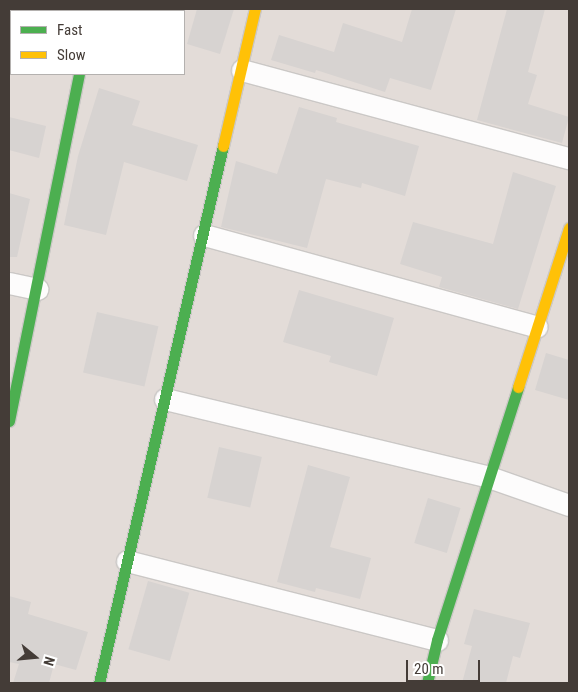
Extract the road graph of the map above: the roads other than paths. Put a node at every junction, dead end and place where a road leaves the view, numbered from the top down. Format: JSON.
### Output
{"nodes":[{"id":1,"x":256,"y":9,"type":"edge"},
{"id":2,"x":242,"y":70,"type":"junction"},
{"id":3,"x":79,"y":75,"type":"edge"},
{"id":4,"x":569,"y":158,"type":"edge"},
{"id":5,"x":569,"y":228,"type":"edge"},
{"id":6,"x":204,"y":235,"type":"junction"},
{"id":7,"x":9,"y":283,"type":"edge"},
{"id":8,"x":37,"y":289,"type":"junction"},
{"id":9,"x":537,"y":327,"type":"junction"},
{"id":10,"x":165,"y":399,"type":"junction"},
{"id":11,"x":9,"y":421,"type":"edge"},
{"id":12,"x":489,"y":477,"type":"junction"},
{"id":13,"x":569,"y":505,"type":"edge"},
{"id":14,"x":127,"y":561,"type":"junction"},
{"id":15,"x":437,"y":640,"type":"junction"},
{"id":16,"x":99,"y":683,"type":"edge"},
{"id":17,"x":427,"y":683,"type":"edge"}],
"edges":[{"from":1,"to":2,"type":"street"},
{"from":2,"to":4,"type":"street"},
{"from":2,"to":6,"type":"street"},
{"from":3,"to":8,"type":"street"},
{"from":5,"to":9,"type":"street"},
{"from":6,"to":9,"type":"street"},
{"from":6,"to":10,"type":"street"},
{"from":7,"to":8,"type":"street"},
{"from":8,"to":11,"type":"street"},
{"from":9,"to":12,"type":"street"},
{"from":10,"to":12,"type":"street"},
{"from":10,"to":14,"type":"street"},
{"from":12,"to":13,"type":"street"},
{"from":12,"to":15,"type":"street"},
{"from":14,"to":15,"type":"street"},
{"from":14,"to":16,"type":"street"},
{"from":15,"to":17,"type":"street"}]}
